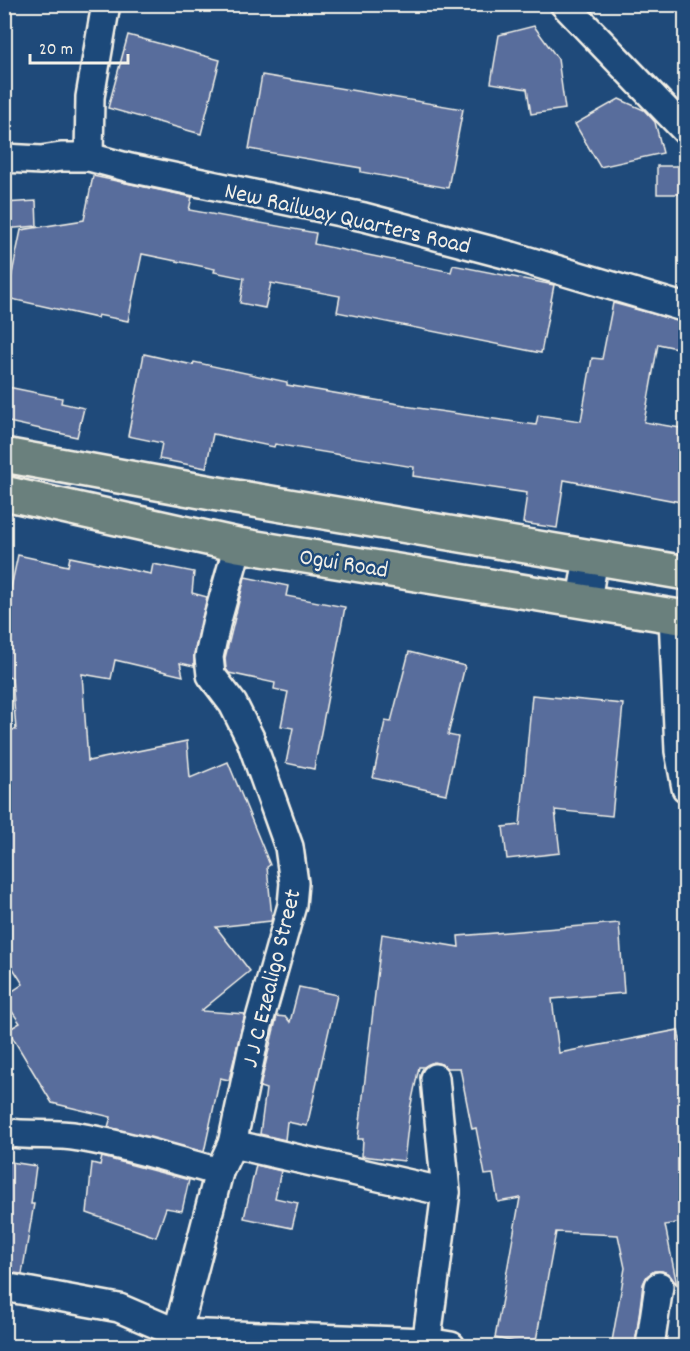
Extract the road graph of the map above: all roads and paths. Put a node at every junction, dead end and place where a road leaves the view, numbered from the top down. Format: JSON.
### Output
{"nodes":[{"id":1,"x":106,"y":4,"type":"edge"},
{"id":2,"x":564,"y":4,"type":"edge"},
{"id":3,"x":686,"y":131,"type":"edge"},
{"id":4,"x":89,"y":157,"type":"junction"},
{"id":5,"x":4,"y":158,"type":"edge"},
{"id":6,"x":686,"y":308,"type":"edge"},
{"id":7,"x":4,"y":455,"type":"edge"},
{"id":8,"x":4,"y":493,"type":"edge"},
{"id":9,"x":238,"y":545,"type":"junction"},
{"id":10,"x":591,"y":558,"type":"junction"},
{"id":11,"x":686,"y":573,"type":"edge"},
{"id":12,"x":584,"y":600,"type":"junction"},
{"id":13,"x":680,"y":617,"type":"edge"},
{"id":14,"x":686,"y":788,"type":"edge"},
{"id":15,"x":435,"y":1078,"type":"dead end"},
{"id":16,"x":4,"y":1131,"type":"edge"},
{"id":17,"x":232,"y":1144,"type":"junction"},
{"id":18,"x":219,"y":1172,"type":"junction"},
{"id":19,"x":446,"y":1192,"type":"junction"},
{"id":20,"x":659,"y":1286,"type":"dead end"},
{"id":21,"x":4,"y":1287,"type":"edge"},
{"id":22,"x":175,"y":1340,"type":"edge"},
{"id":23,"x":434,"y":1345,"type":"edge"},
{"id":24,"x":650,"y":1347,"type":"edge"}],
"edges":[{"from":1,"to":4,"type":"street"},
{"from":2,"to":3,"type":"street"},
{"from":4,"to":5,"type":"street","name":"New Railway Quarters Road"},
{"from":4,"to":6,"type":"street","name":"New Railway Quarters Road"},
{"from":7,"to":10,"type":"main road","name":"Ogui Road"},
{"from":8,"to":9,"type":"main road","name":"Ogui Road"},
{"from":9,"to":12,"type":"main road","name":"Ogui Road"},
{"from":9,"to":17,"type":"street","name":"J J C Ezealigo Street"},
{"from":10,"to":11,"type":"main road","name":"Ogui Road"},
{"from":10,"to":12,"type":"main road"},
{"from":12,"to":13,"type":"main road","name":"Ogui Road"},
{"from":13,"to":14,"type":"street"},
{"from":15,"to":19,"type":"street"},
{"from":16,"to":18,"type":"street"},
{"from":17,"to":18,"type":"street","name":"J J C Ezealigo Street"},
{"from":17,"to":19,"type":"street"},
{"from":18,"to":22,"type":"street","name":"J J C Ezealigo Street"},
{"from":19,"to":23,"type":"street"},
{"from":20,"to":24,"type":"street"},
{"from":21,"to":22,"type":"street"},
{"from":22,"to":23,"type":"street"}]}
